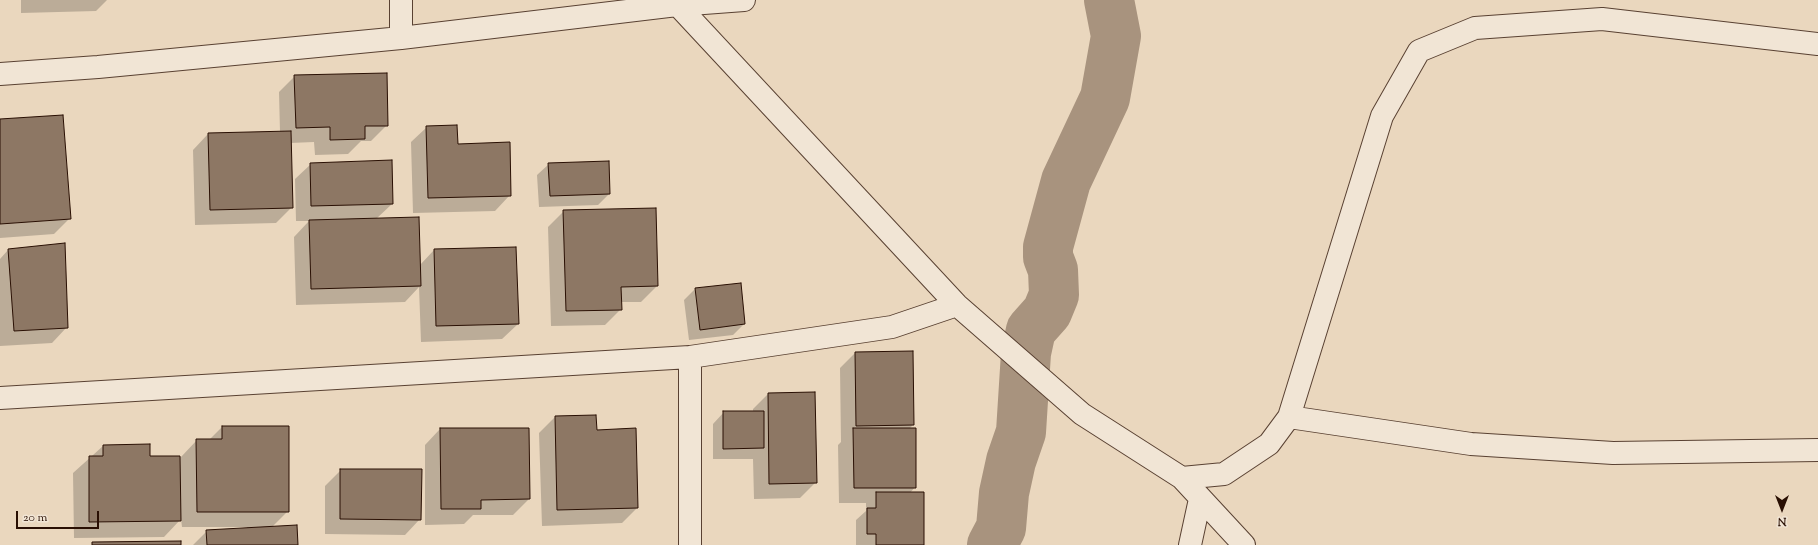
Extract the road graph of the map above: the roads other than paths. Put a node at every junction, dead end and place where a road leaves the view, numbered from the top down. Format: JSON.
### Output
{"nodes":[{"id":1,"x":401,"y":0,"type":"edge"},
{"id":2,"x":744,"y":0,"type":"edge"},
{"id":3,"x":675,"y":2,"type":"edge"},
{"id":4,"x":401,"y":38,"type":"junction"},
{"id":5,"x":1818,"y":44,"type":"edge"},
{"id":6,"x":0,"y":74,"type":"edge"},
{"id":7,"x":957,"y":305,"type":"junction"},
{"id":8,"x":690,"y":357,"type":"junction"},
{"id":9,"x":0,"y":398,"type":"edge"},
{"id":10,"x":1288,"y":417,"type":"junction"},
{"id":11,"x":1818,"y":450,"type":"edge"},
{"id":12,"x":1182,"y":478,"type":"junction"},
{"id":13,"x":1200,"y":499,"type":"junction"},
{"id":14,"x":690,"y":545,"type":"edge"},
{"id":15,"x":1190,"y":545,"type":"edge"},
{"id":16,"x":1244,"y":545,"type":"edge"}],
"edges":[{"from":1,"to":4,"type":"street"},
{"from":2,"to":3,"type":"street"},
{"from":3,"to":4,"type":"street"},
{"from":3,"to":7,"type":"street"},
{"from":4,"to":6,"type":"street"},
{"from":5,"to":10,"type":"street"},
{"from":7,"to":8,"type":"street"},
{"from":7,"to":12,"type":"street"},
{"from":8,"to":9,"type":"street"},
{"from":8,"to":14,"type":"street"},
{"from":10,"to":11,"type":"street"},
{"from":10,"to":12,"type":"street"},
{"from":12,"to":13,"type":"street"},
{"from":13,"to":15,"type":"street"},
{"from":13,"to":16,"type":"street"}]}
